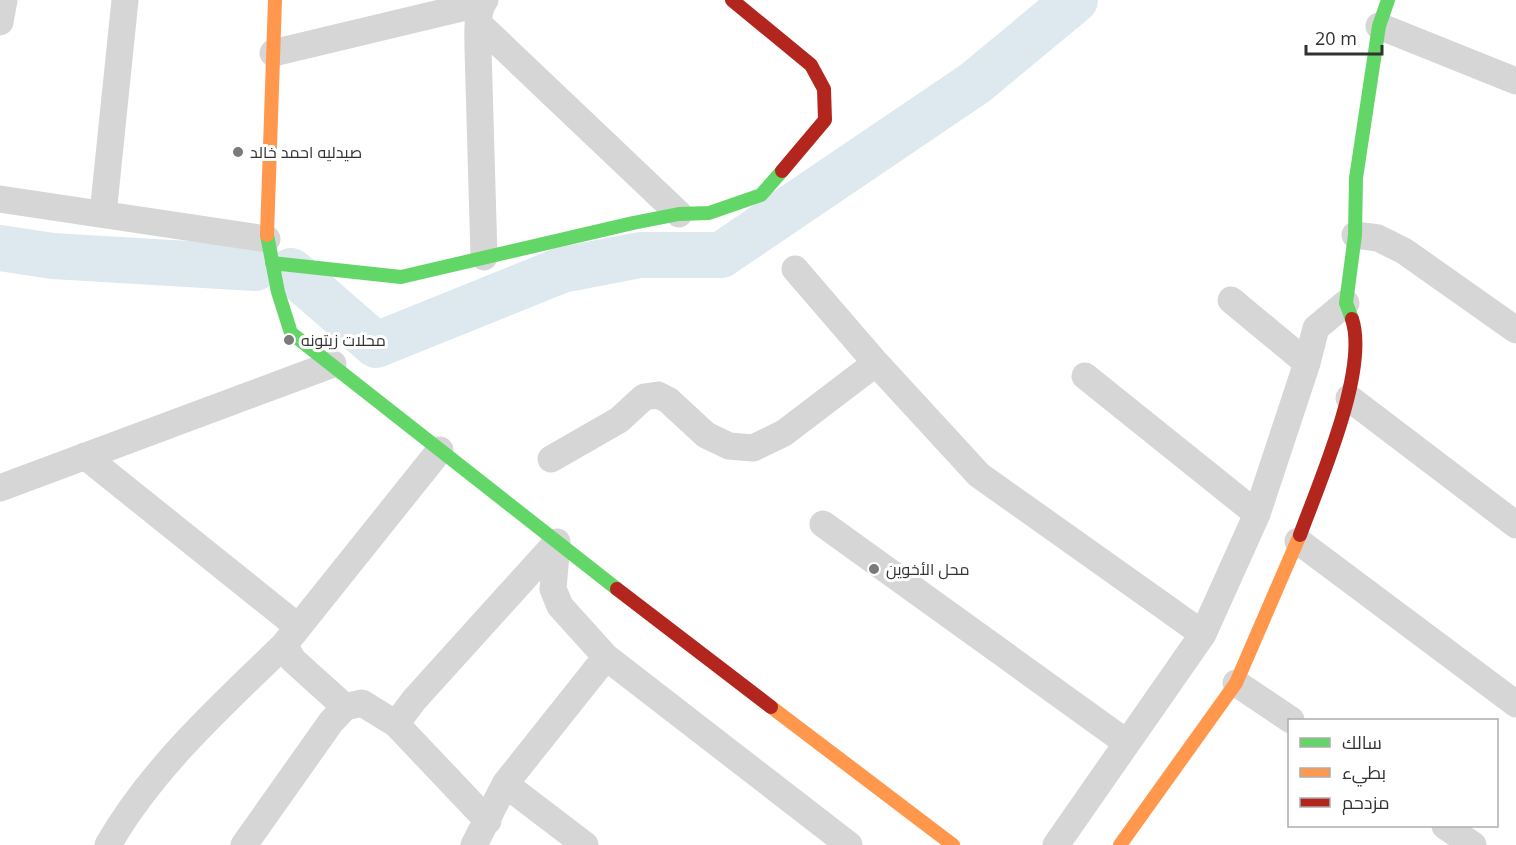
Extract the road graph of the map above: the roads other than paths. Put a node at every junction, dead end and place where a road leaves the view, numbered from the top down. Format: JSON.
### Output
{"nodes":[{"id":1,"x":4,"y":0,"type":"edge"},
{"id":2,"x":124,"y":0,"type":"edge"},
{"id":3,"x":275,"y":0,"type":"edge"},
{"id":4,"x":732,"y":0,"type":"edge"},
{"id":5,"x":1388,"y":0,"type":"edge"},
{"id":6,"x":482,"y":9,"type":"edge"},
{"id":7,"x":0,"y":22,"type":"edge"},
{"id":8,"x":1379,"y":26,"type":"junction"},
{"id":9,"x":273,"y":53,"type":"junction"},
{"id":10,"x":1516,"y":81,"type":"edge"},
{"id":11,"x":0,"y":199,"type":"edge"},
{"id":12,"x":103,"y":214,"type":"junction"},
{"id":13,"x":679,"y":214,"type":"junction"},
{"id":14,"x":1355,"y":236,"type":"junction"},
{"id":15,"x":270,"y":251,"type":"junction"},
{"id":16,"x":484,"y":257,"type":"junction"},
{"id":17,"x":795,"y":269,"type":"dead end"},
{"id":18,"x":1231,"y":300,"type":"dead end"},
{"id":19,"x":1346,"y":303,"type":"junction"},
{"id":20,"x":1516,"y":330,"type":"edge"},
{"id":21,"x":876,"y":363,"type":"junction"},
{"id":22,"x":1307,"y":363,"type":"junction"},
{"id":23,"x":333,"y":364,"type":"junction"},
{"id":24,"x":1085,"y":376,"type":"dead end"},
{"id":25,"x":1349,"y":398,"type":"junction"},
{"id":26,"x":440,"y":450,"type":"junction"},
{"id":27,"x":85,"y":456,"type":"junction"},
{"id":28,"x":551,"y":459,"type":"dead end"},
{"id":29,"x":0,"y":488,"type":"edge"},
{"id":30,"x":1257,"y":513,"type":"junction"},
{"id":31,"x":823,"y":524,"type":"dead end"},
{"id":32,"x":1516,"y":525,"type":"edge"},
{"id":33,"x":1298,"y":541,"type":"junction"},
{"id":34,"x":557,"y":542,"type":"junction"},
{"id":35,"x":1203,"y":633,"type":"junction"},
{"id":36,"x":291,"y":636,"type":"junction"},
{"id":37,"x":606,"y":657,"type":"junction"},
{"id":38,"x":1236,"y":683,"type":"junction"},
{"id":39,"x":1516,"y":704,"type":"edge"},
{"id":40,"x":345,"y":708,"type":"junction"},
{"id":41,"x":1290,"y":719,"type":"edge"},
{"id":42,"x":396,"y":724,"type":"junction"},
{"id":43,"x":1127,"y":743,"type":"junction"},
{"id":44,"x":505,"y":784,"type":"junction"},
{"id":45,"x":488,"y":821,"type":"junction"},
{"id":46,"x":1448,"y":827,"type":"edge"},
{"id":47,"x":108,"y":845,"type":"edge"},
{"id":48,"x":244,"y":845,"type":"edge"},
{"id":49,"x":474,"y":845,"type":"edge"},
{"id":50,"x":585,"y":845,"type":"edge"},
{"id":51,"x":849,"y":845,"type":"edge"},
{"id":52,"x":953,"y":845,"type":"edge"},
{"id":53,"x":1056,"y":845,"type":"edge"},
{"id":54,"x":1120,"y":845,"type":"edge"},
{"id":55,"x":1473,"y":845,"type":"edge"}],
"edges":[{"from":1,"to":7,"type":"street"},
{"from":2,"to":12,"type":"street"},
{"from":3,"to":9,"type":"street"},
{"from":4,"to":13,"type":"street"},
{"from":5,"to":8,"type":"street"},
{"from":6,"to":9,"type":"street"},
{"from":6,"to":13,"type":"street"},
{"from":6,"to":16,"type":"street"},
{"from":8,"to":10,"type":"street"},
{"from":8,"to":14,"type":"street"},
{"from":9,"to":15,"type":"street"},
{"from":11,"to":12,"type":"street"},
{"from":12,"to":15,"type":"street"},
{"from":13,"to":16,"type":"street"},
{"from":14,"to":19,"type":"street"},
{"from":14,"to":20,"type":"street"},
{"from":15,"to":16,"type":"street"},
{"from":15,"to":23,"type":"street"},
{"from":17,"to":21,"type":"street"},
{"from":18,"to":22,"type":"street"},
{"from":19,"to":22,"type":"street"},
{"from":19,"to":25,"type":"street"},
{"from":21,"to":28,"type":"street"},
{"from":21,"to":35,"type":"street"},
{"from":22,"to":30,"type":"street"},
{"from":23,"to":26,"type":"street"},
{"from":23,"to":27,"type":"street"},
{"from":24,"to":30,"type":"street"},
{"from":25,"to":32,"type":"street"},
{"from":25,"to":33,"type":"street"},
{"from":26,"to":34,"type":"street"},
{"from":26,"to":36,"type":"street"},
{"from":27,"to":29,"type":"street"},
{"from":27,"to":36,"type":"street"},
{"from":30,"to":35,"type":"street"},
{"from":31,"to":43,"type":"street"},
{"from":33,"to":38,"type":"street"},
{"from":33,"to":39,"type":"street"},
{"from":34,"to":37,"type":"street"},
{"from":34,"to":42,"type":"street"},
{"from":34,"to":52,"type":"street"},
{"from":35,"to":43,"type":"street"},
{"from":36,"to":40,"type":"street"},
{"from":36,"to":47,"type":"street"},
{"from":37,"to":44,"type":"street"},
{"from":37,"to":51,"type":"street"},
{"from":38,"to":41,"type":"street"},
{"from":38,"to":54,"type":"street"},
{"from":40,"to":42,"type":"street"},
{"from":40,"to":48,"type":"street"},
{"from":42,"to":45,"type":"street"},
{"from":43,"to":53,"type":"street"},
{"from":44,"to":45,"type":"street"},
{"from":44,"to":50,"type":"street"},
{"from":45,"to":49,"type":"street"},
{"from":46,"to":55,"type":"street"}]}
